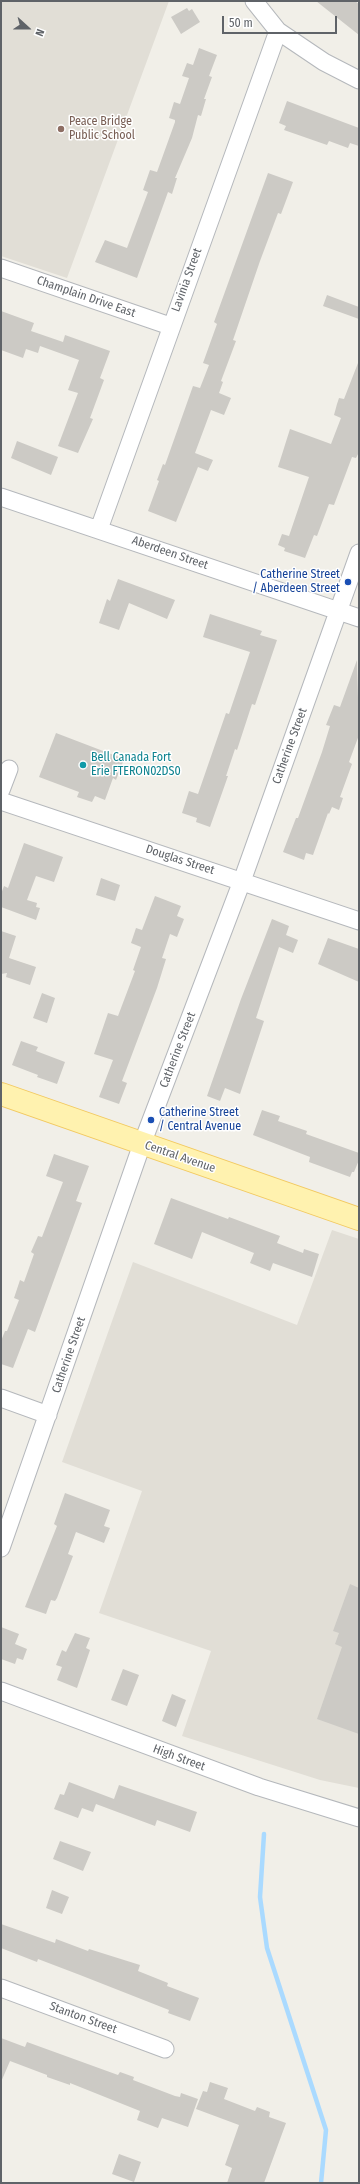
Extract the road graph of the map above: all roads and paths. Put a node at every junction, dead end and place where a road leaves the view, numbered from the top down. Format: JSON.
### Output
{"nodes":[{"id":1,"x":254,"y":1,"type":"edge"},
{"id":2,"x":278,"y":31,"type":"junction"},
{"id":3,"x":359,"y":80,"type":"edge"},
{"id":4,"x":1,"y":268,"type":"edge"},
{"id":5,"x":170,"y":326,"type":"junction"},
{"id":6,"x":1,"y":497,"type":"edge"},
{"id":7,"x":99,"y":529,"type":"junction"},
{"id":8,"x":359,"y":553,"type":"edge"},
{"id":9,"x":338,"y":611,"type":"junction"},
{"id":10,"x":359,"y":618,"type":"edge"},
{"id":11,"x":9,"y":769,"type":"dead end"},
{"id":12,"x":1,"y":790,"type":"edge"},
{"id":13,"x":1,"y":801,"type":"edge"},
{"id":14,"x":242,"y":881,"type":"junction"},
{"id":15,"x":359,"y":921,"type":"edge"},
{"id":16,"x":1,"y":1094,"type":"edge"},
{"id":17,"x":142,"y":1144,"type":"junction"},
{"id":18,"x":359,"y":1219,"type":"edge"},
{"id":19,"x":1,"y":1398,"type":"edge"},
{"id":20,"x":48,"y":1416,"type":"junction"},
{"id":21,"x":1,"y":1548,"type":"edge"},
{"id":22,"x":1,"y":1692,"type":"edge"},
{"id":23,"x":359,"y":1818,"type":"edge"},
{"id":24,"x":1,"y":1988,"type":"edge"},
{"id":25,"x":165,"y":2049,"type":"dead end"}],
"edges":[{"from":1,"to":2,"type":"street"},
{"from":2,"to":3,"type":"street"},
{"from":2,"to":5,"type":"street","name":"Lavinia Street"},
{"from":4,"to":5,"type":"street","name":"Champlain Drive East"},
{"from":5,"to":7,"type":"street","name":"Lavinia Street"},
{"from":6,"to":7,"type":"street","name":"Aberdeen Street"},
{"from":7,"to":9,"type":"street","name":"Aberdeen Street"},
{"from":8,"to":9,"type":"street","name":"Catherine Street"},
{"from":9,"to":10,"type":"street","name":"Aberdeen Street"},
{"from":9,"to":14,"type":"street","name":"Catherine Street"},
{"from":11,"to":12,"type":"street"},
{"from":13,"to":14,"type":"street","name":"Douglas Street"},
{"from":14,"to":15,"type":"street","name":"Douglas Street"},
{"from":14,"to":17,"type":"street","name":"Catherine Street"},
{"from":16,"to":17,"type":"main road","name":"Central Avenue"},
{"from":17,"to":18,"type":"main road","name":"Central Avenue"},
{"from":17,"to":20,"type":"street","name":"Catherine Street"},
{"from":19,"to":20,"type":"street"},
{"from":20,"to":21,"type":"street","name":"Catherine Street"},
{"from":22,"to":23,"type":"street","name":"High Street"},
{"from":24,"to":25,"type":"street","name":"Stanton Street"}]}
